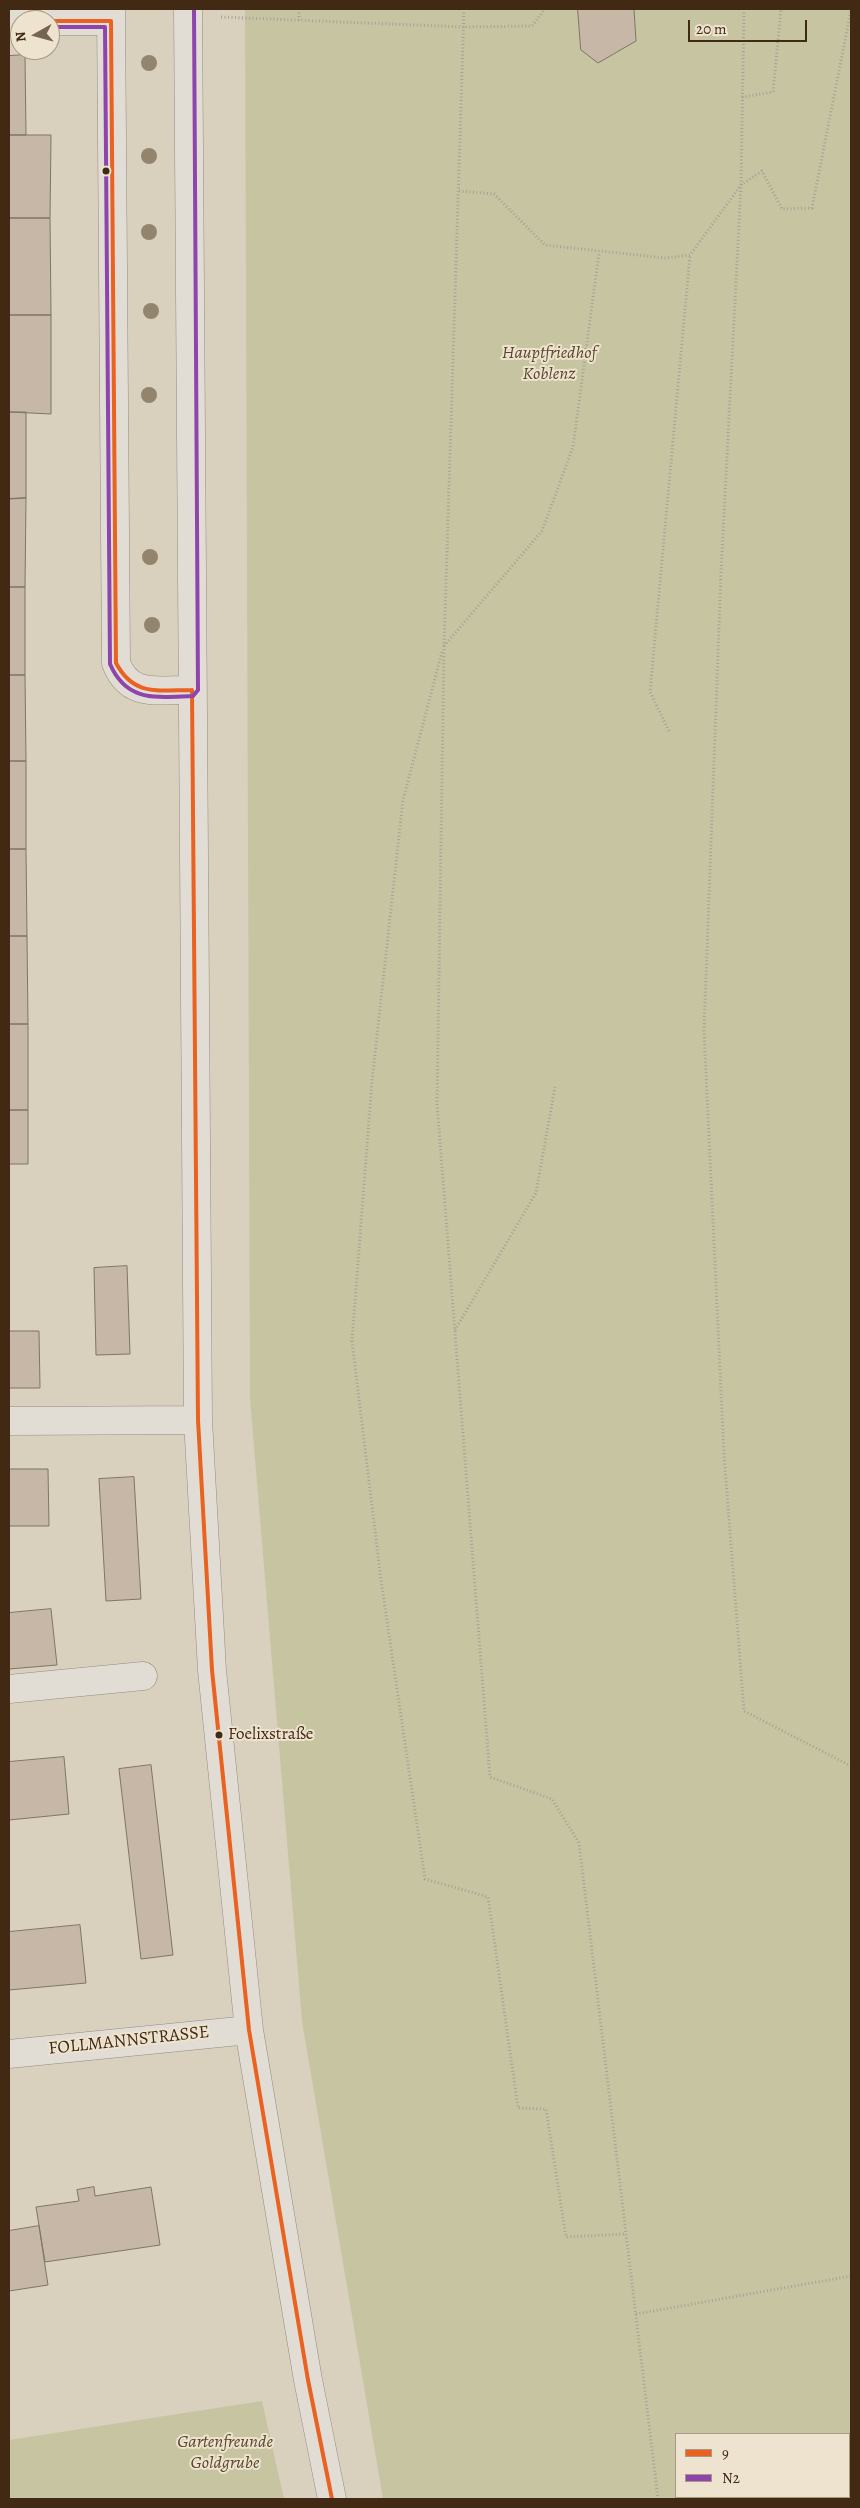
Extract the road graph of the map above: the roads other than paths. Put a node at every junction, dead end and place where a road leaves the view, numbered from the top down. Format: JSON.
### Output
{"nodes":[{"id":1,"x":188,"y":13,"type":"edge"},
{"id":2,"x":111,"y":15,"type":"edge"},
{"id":3,"x":60,"y":20,"type":"edge"},
{"id":4,"x":192,"y":690,"type":"junction"},
{"id":5,"x":198,"y":1420,"type":"junction"},
{"id":6,"x":9,"y":1421,"type":"edge"},
{"id":7,"x":143,"y":1676,"type":"dead end"},
{"id":8,"x":9,"y":1689,"type":"edge"},
{"id":9,"x":249,"y":2030,"type":"junction"},
{"id":10,"x":9,"y":2054,"type":"edge"},
{"id":11,"x":332,"y":2499,"type":"edge"}],
"edges":[{"from":1,"to":4,"type":"street"},
{"from":2,"to":3,"type":"street"},
{"from":2,"to":4,"type":"street"},
{"from":4,"to":5,"type":"street"},
{"from":5,"to":6,"type":"street"},
{"from":5,"to":9,"type":"street"},
{"from":7,"to":8,"type":"street"},
{"from":9,"to":10,"type":"street","name":"FOLLMANNSTRASSE"},
{"from":9,"to":11,"type":"street"}]}
